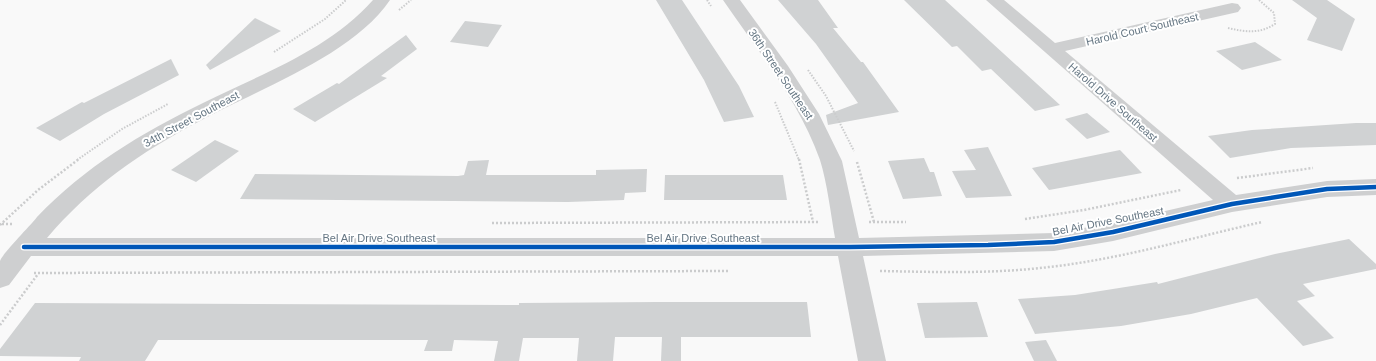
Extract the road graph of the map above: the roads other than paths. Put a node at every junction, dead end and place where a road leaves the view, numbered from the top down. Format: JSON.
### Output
{"nodes":[{"id":1,"x":382,"y":0,"type":"edge"},
{"id":2,"x":994,"y":0,"type":"edge"},
{"id":3,"x":721,"y":3,"type":"edge"},
{"id":4,"x":1232,"y":8,"type":"dead end"},
{"id":5,"x":1052,"y":49,"type":"junction"},
{"id":6,"x":1376,"y":187,"type":"edge"},
{"id":7,"x":1232,"y":204,"type":"junction"},
{"id":8,"x":24,"y":247,"type":"junction"},
{"id":9,"x":850,"y":247,"type":"junction"},
{"id":10,"x":0,"y":278,"type":"edge"},
{"id":11,"x":872,"y":361,"type":"edge"}],
"edges":[{"from":1,"to":8,"type":"street","name":"34th Street Southeast"},
{"from":2,"to":5,"type":"street","name":"Harold Drive Southeast"},
{"from":3,"to":9,"type":"street","name":"36th Street Southeast"},
{"from":4,"to":5,"type":"street","name":"Harold Court Southeast"},
{"from":5,"to":7,"type":"street","name":"Harold Drive Southeast"},
{"from":6,"to":7,"type":"street","name":"Bel Air Drive Southeast"},
{"from":7,"to":9,"type":"street","name":"Bel Air Drive Southeast"},
{"from":8,"to":9,"type":"street","name":"Bel Air Drive Southeast"},
{"from":8,"to":10,"type":"street","name":"34th Street Southeast"},
{"from":9,"to":11,"type":"street","name":"36th Street Southeast"}]}
